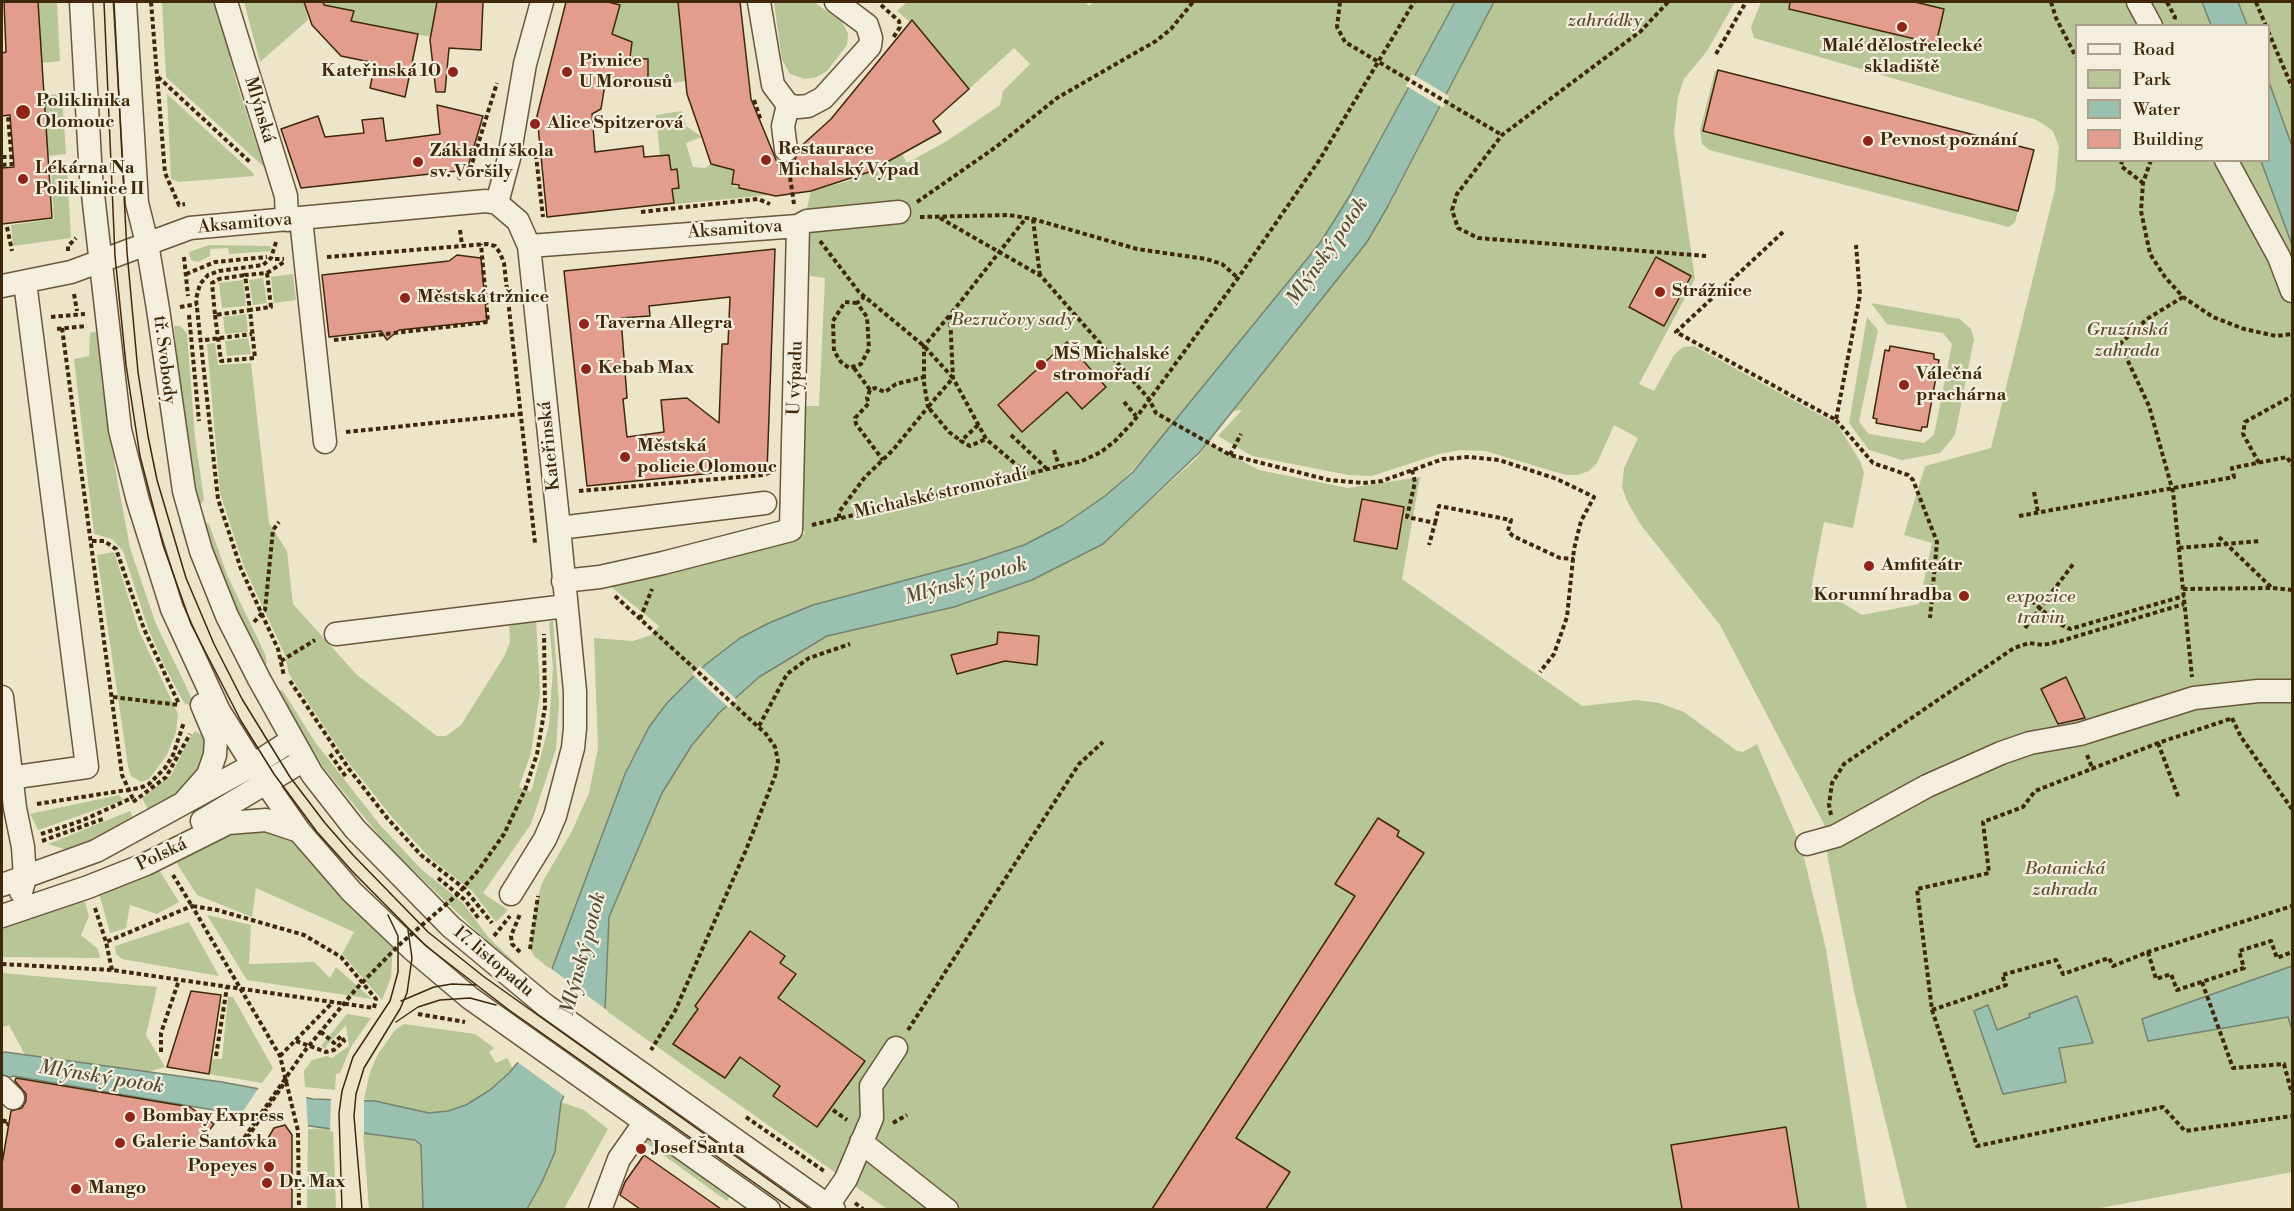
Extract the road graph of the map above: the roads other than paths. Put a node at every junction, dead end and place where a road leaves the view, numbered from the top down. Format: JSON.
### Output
{"nodes":[{"id":1,"x":81,"y":2,"type":"edge"},
{"id":2,"x":125,"y":2,"type":"edge"},
{"id":3,"x":226,"y":2,"type":"edge"},
{"id":4,"x":542,"y":2,"type":"edge"},
{"id":5,"x":759,"y":2,"type":"edge"},
{"id":6,"x":836,"y":2,"type":"edge"},
{"id":7,"x":2138,"y":2,"type":"edge"},
{"id":8,"x":2150,"y":24,"type":"edge"},
{"id":9,"x":788,"y":105,"type":"junction"},
{"id":10,"x":787,"y":156,"type":"road end"},
{"id":11,"x":2227,"y":162,"type":"edge"},
{"id":12,"x":497,"y":203,"type":"junction"},
{"id":13,"x":899,"y":212,"type":"road end"},
{"id":14,"x":294,"y":219,"type":"junction"},
{"id":15,"x":803,"y":222,"type":"junction"},
{"id":16,"x":147,"y":243,"type":"junction"},
{"id":17,"x":529,"y":246,"type":"junction"},
{"id":18,"x":100,"y":261,"type":"junction"},
{"id":19,"x":26,"y":282,"type":"junction"},
{"id":20,"x":2,"y":286,"type":"edge"},
{"id":21,"x":2292,"y":291,"type":"edge"},
{"id":22,"x":324,"y":438,"type":"road end"},
{"id":23,"x":124,"y":451,"type":"junction"},
{"id":24,"x":765,"y":503,"type":"dead end"},
{"id":25,"x":559,"y":528,"type":"junction"},
{"id":26,"x":563,"y":581,"type":"junction"},
{"id":27,"x":566,"y":606,"type":"junction"},
{"id":28,"x":336,"y":634,"type":"road end"},
{"id":29,"x":2292,"y":692,"type":"edge"},
{"id":30,"x":2,"y":697,"type":"edge"},
{"id":31,"x":292,"y":740,"type":"junction"},
{"id":32,"x":304,"y":760,"type":"junction"},
{"id":33,"x":253,"y":765,"type":"junction"},
{"id":34,"x":5,"y":775,"type":"edge"},
{"id":35,"x":266,"y":785,"type":"junction"},
{"id":36,"x":184,"y":801,"type":"junction"},
{"id":37,"x":300,"y":832,"type":"junction"},
{"id":38,"x":32,"y":840,"type":"junction"},
{"id":39,"x":1807,"y":844,"type":"dead end"},
{"id":40,"x":69,"y":862,"type":"junction"},
{"id":41,"x":2,"y":875,"type":"edge"},
{"id":42,"x":25,"y":878,"type":"junction"},
{"id":43,"x":2,"y":885,"type":"edge"},
{"id":44,"x":2,"y":902,"type":"edge"},
{"id":45,"x":512,"y":902,"type":"road end"},
{"id":46,"x":24,"y":908,"type":"junction"},
{"id":47,"x":2,"y":916,"type":"edge"},
{"id":48,"x":896,"y":1048,"type":"road end"},
{"id":49,"x":645,"y":1122,"type":"junction"},
{"id":50,"x":861,"y":1142,"type":"junction"},
{"id":51,"x":738,"y":1200,"type":"edge"},
{"id":52,"x":831,"y":1207,"type":"edge"},
{"id":53,"x":600,"y":1209,"type":"edge"},
{"id":54,"x":769,"y":1209,"type":"edge"},
{"id":55,"x":947,"y":1209,"type":"edge"}],
"edges":[{"from":1,"to":18,"type":"street"},
{"from":2,"to":16,"type":"street","name":"tř. Svobody"},
{"from":3,"to":14,"type":"street","name":"Mlýnská"},
{"from":4,"to":12,"type":"street"},
{"from":5,"to":9,"type":"street"},
{"from":6,"to":9,"type":"street"},
{"from":7,"to":8,"type":"street"},
{"from":9,"to":10,"type":"street"},
{"from":11,"to":21,"type":"street"},
{"from":12,"to":14,"type":"street","name":"Aksamitova"},
{"from":12,"to":17,"type":"street","name":"Kateřinská"},
{"from":13,"to":15,"type":"street","name":"Aksamitova"},
{"from":14,"to":16,"type":"street","name":"Aksamitova"},
{"from":14,"to":22,"type":"street","name":"Mlýnská"},
{"from":15,"to":17,"type":"street","name":"Aksamitova"},
{"from":15,"to":26,"type":"street","name":"U výpadu"},
{"from":16,"to":18,"type":"street","name":"Aksamitova"},
{"from":16,"to":31,"type":"street","name":"tř. Svobody"},
{"from":17,"to":25,"type":"street","name":"Kateřinská"},
{"from":18,"to":19,"type":"street","name":"Aksamitova"},
{"from":18,"to":23,"type":"street"},
{"from":19,"to":20,"type":"street","name":"Aksamitova"},
{"from":19,"to":34,"type":"street"},
{"from":23,"to":33,"type":"street"},
{"from":23,"to":36,"type":"street"},
{"from":24,"to":25,"type":"street"},
{"from":25,"to":26,"type":"street","name":"Kateřinská"},
{"from":26,"to":27,"type":"street","name":"Kateřinská"},
{"from":27,"to":28,"type":"street"},
{"from":27,"to":45,"type":"street","name":"Kateřinská"},
{"from":29,"to":39,"type":"street"},
{"from":30,"to":34,"type":"street"},
{"from":31,"to":32,"type":"street","name":"17. listopadu"},
{"from":31,"to":33,"type":"street","name":"Polská"},
{"from":32,"to":35,"type":"street","name":"Polská"},
{"from":32,"to":52,"type":"street","name":"17. listopadu"},
{"from":33,"to":35,"type":"street"},
{"from":33,"to":36,"type":"street","name":"Polská"},
{"from":34,"to":38,"type":"street"},
{"from":35,"to":37,"type":"street"},
{"from":35,"to":46,"type":"street","name":"Polská"},
{"from":36,"to":40,"type":"street","name":"Polská"},
{"from":37,"to":46,"type":"street","name":"Polská"},
{"from":37,"to":49,"type":"street"},
{"from":38,"to":40,"type":"street"},
{"from":38,"to":41,"type":"street"},
{"from":38,"to":42,"type":"street"},
{"from":40,"to":42,"type":"street","name":"Polská"},
{"from":42,"to":43,"type":"street","name":"Polská"},
{"from":42,"to":44,"type":"street"},
{"from":46,"to":47,"type":"street","name":"Polská"},
{"from":48,"to":50,"type":"street"},
{"from":49,"to":51,"type":"street"},
{"from":49,"to":53,"type":"street"},
{"from":50,"to":52,"type":"street"},
{"from":50,"to":55,"type":"street"},
{"from":51,"to":54,"type":"street"}]}
